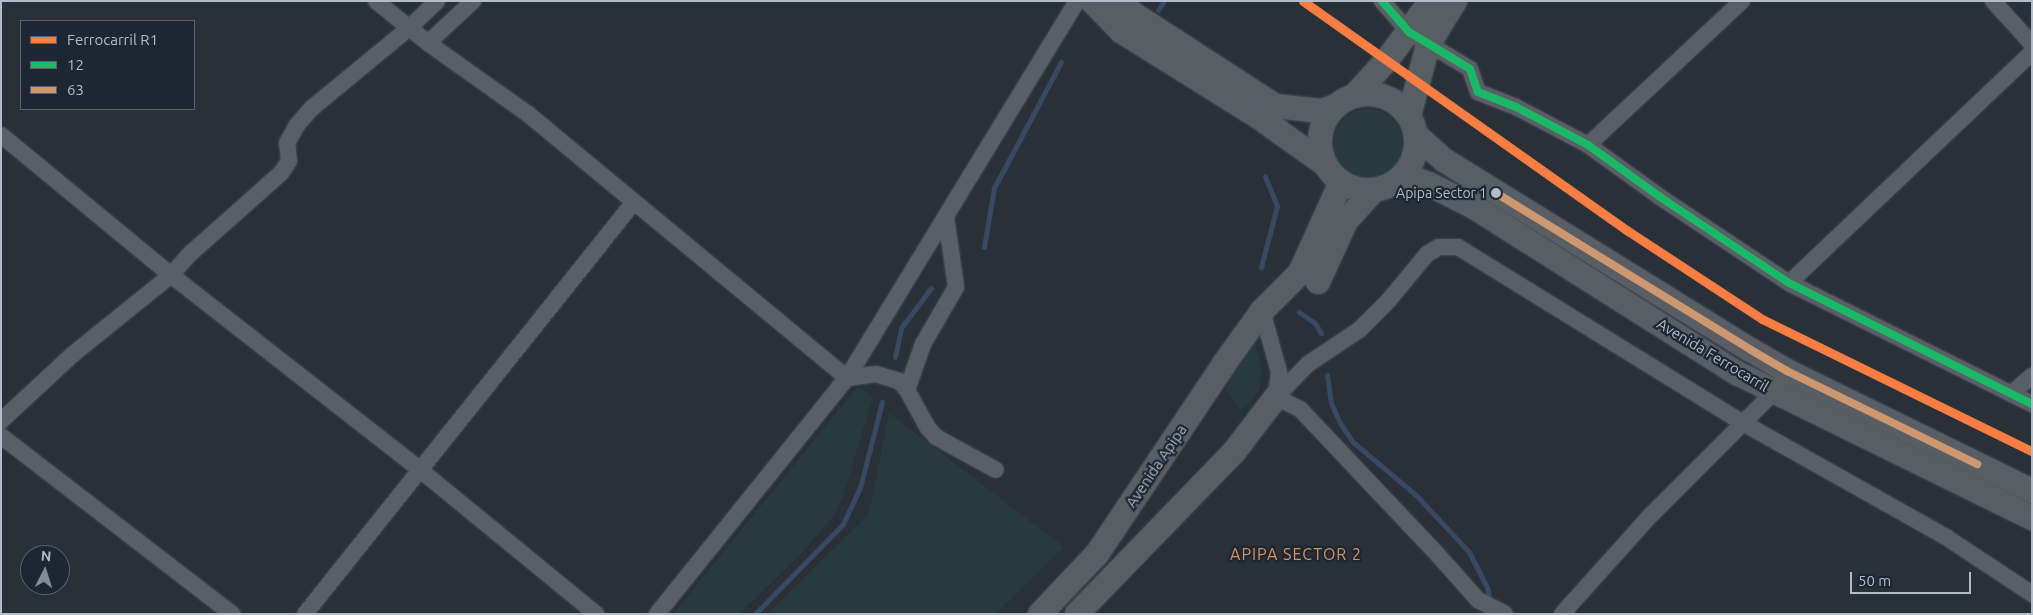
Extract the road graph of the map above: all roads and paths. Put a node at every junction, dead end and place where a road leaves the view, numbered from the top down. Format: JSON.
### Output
{"nodes":[{"id":1,"x":376,"y":1,"type":"edge"},
{"id":2,"x":437,"y":1,"type":"edge"},
{"id":3,"x":473,"y":1,"type":"edge"},
{"id":4,"x":1077,"y":1,"type":"edge"},
{"id":5,"x":1092,"y":1,"type":"edge"},
{"id":6,"x":1104,"y":1,"type":"edge"},
{"id":7,"x":1382,"y":1,"type":"edge"},
{"id":8,"x":1430,"y":1,"type":"edge"},
{"id":9,"x":1455,"y":1,"type":"edge"},
{"id":10,"x":1742,"y":1,"type":"edge"},
{"id":11,"x":1992,"y":1,"type":"edge"},
{"id":12,"x":1132,"y":15,"type":"edge"},
{"id":13,"x":409,"y":28,"type":"junction"},
{"id":14,"x":1409,"y":32,"type":"junction"},
{"id":15,"x":428,"y":43,"type":"junction"},
{"id":16,"x":2032,"y":44,"type":"edge"},
{"id":17,"x":1428,"y":45,"type":"junction"},
{"id":18,"x":2032,"y":52,"type":"edge"},
{"id":19,"x":1346,"y":101,"type":"junction"},
{"id":20,"x":1413,"y":126,"type":"junction"},
{"id":21,"x":1,"y":135,"type":"edge"},
{"id":22,"x":1588,"y":144,"type":"junction"},
{"id":23,"x":1334,"y":174,"type":"junction"},
{"id":24,"x":1404,"y":175,"type":"junction"},
{"id":25,"x":1374,"y":190,"type":"junction"},
{"id":26,"x":634,"y":202,"type":"junction"},
{"id":27,"x":946,"y":217,"type":"junction"},
{"id":28,"x":171,"y":275,"type":"junction"},
{"id":29,"x":1309,"y":278,"type":"junction"},
{"id":30,"x":1789,"y":283,"type":"junction"},
{"id":31,"x":1262,"y":311,"type":"junction"},
{"id":32,"x":1787,"y":371,"type":"junction"},
{"id":33,"x":2032,"y":376,"type":"edge"},
{"id":34,"x":847,"y":378,"type":"junction"},
{"id":35,"x":907,"y":390,"type":"junction"},
{"id":36,"x":1774,"y":392,"type":"junction"},
{"id":37,"x":2011,"y":394,"type":"junction"},
{"id":38,"x":1276,"y":397,"type":"junction"},
{"id":39,"x":2032,"y":404,"type":"edge"},
{"id":40,"x":1,"y":421,"type":"edge"},
{"id":41,"x":1743,"y":423,"type":"junction"},
{"id":42,"x":1,"y":436,"type":"edge"},
{"id":43,"x":419,"y":469,"type":"junction"},
{"id":44,"x":996,"y":470,"type":"dead end"},
{"id":45,"x":2032,"y":491,"type":"edge"},
{"id":46,"x":2032,"y":518,"type":"edge"},
{"id":47,"x":2032,"y":594,"type":"edge"},
{"id":48,"x":1477,"y":607,"type":"edge"},
{"id":49,"x":232,"y":614,"type":"edge"},
{"id":50,"x":304,"y":614,"type":"edge"},
{"id":51,"x":596,"y":614,"type":"edge"},
{"id":52,"x":657,"y":614,"type":"edge"},
{"id":53,"x":1040,"y":614,"type":"edge"},
{"id":54,"x":1078,"y":614,"type":"edge"},
{"id":55,"x":1505,"y":614,"type":"edge"},
{"id":56,"x":1562,"y":614,"type":"edge"}],
"edges":[{"from":1,"to":13,"type":"street"},
{"from":2,"to":13,"type":"street"},
{"from":3,"to":15,"type":"street"},
{"from":4,"to":27,"type":"street"},
{"from":5,"to":12,"type":"main road"},
{"from":6,"to":12,"type":"main road"},
{"from":7,"to":14,"type":"street"},
{"from":8,"to":14,"type":"main road"},
{"from":9,"to":17,"type":"main road"},
{"from":10,"to":22,"type":"street"},
{"from":11,"to":16,"type":"street"},
{"from":12,"to":19,"type":"main road"},
{"from":12,"to":23,"type":"main road"},
{"from":13,"to":15,"type":"street"},
{"from":13,"to":28,"type":"street"},
{"from":14,"to":17,"type":"street"},
{"from":14,"to":19,"type":"main road"},
{"from":15,"to":26,"type":"street"},
{"from":17,"to":20,"type":"main road"},
{"from":17,"to":22,"type":"street"},
{"from":18,"to":30,"type":"street"},
{"from":19,"to":20,"type":"main road"},
{"from":19,"to":23,"type":"main road"},
{"from":20,"to":24,"type":"main road"},
{"from":20,"to":32,"type":"main road","name":"Avenida Ferrocarril"},
{"from":21,"to":28,"type":"street"},
{"from":22,"to":30,"type":"street"},
{"from":23,"to":25,"type":"main road"},
{"from":23,"to":29,"type":"main road","name":"Avenida Apipa"},
{"from":24,"to":25,"type":"main road"},
{"from":24,"to":36,"type":"main road","name":"Avenida Ferrocarril"},
{"from":25,"to":29,"type":"main road","name":"Avenida Apipa"},
{"from":26,"to":34,"type":"street"},
{"from":26,"to":43,"type":"street"},
{"from":27,"to":34,"type":"street"},
{"from":27,"to":35,"type":"street"},
{"from":28,"to":40,"type":"street"},
{"from":28,"to":43,"type":"street"},
{"from":29,"to":31,"type":"main road","name":"Avenida Apipa"},
{"from":30,"to":37,"type":"street"},
{"from":31,"to":38,"type":"street"},
{"from":31,"to":53,"type":"main road","name":"Avenida Apipa"},
{"from":32,"to":36,"type":"street"},
{"from":32,"to":45,"type":"main road","name":"Avenida Ferrocarril"},
{"from":33,"to":37,"type":"street"},
{"from":34,"to":35,"type":"street"},
{"from":34,"to":52,"type":"street"},
{"from":35,"to":44,"type":"street"},
{"from":36,"to":41,"type":"street"},
{"from":36,"to":46,"type":"main road","name":"Avenida Ferrocarril"},
{"from":37,"to":39,"type":"street"},
{"from":38,"to":41,"type":"street"},
{"from":38,"to":48,"type":"street"},
{"from":38,"to":54,"type":"main road"},
{"from":41,"to":47,"type":"street"},
{"from":41,"to":56,"type":"street"},
{"from":42,"to":49,"type":"street"},
{"from":43,"to":50,"type":"street"},
{"from":43,"to":51,"type":"street"},
{"from":48,"to":55,"type":"street"}]}
